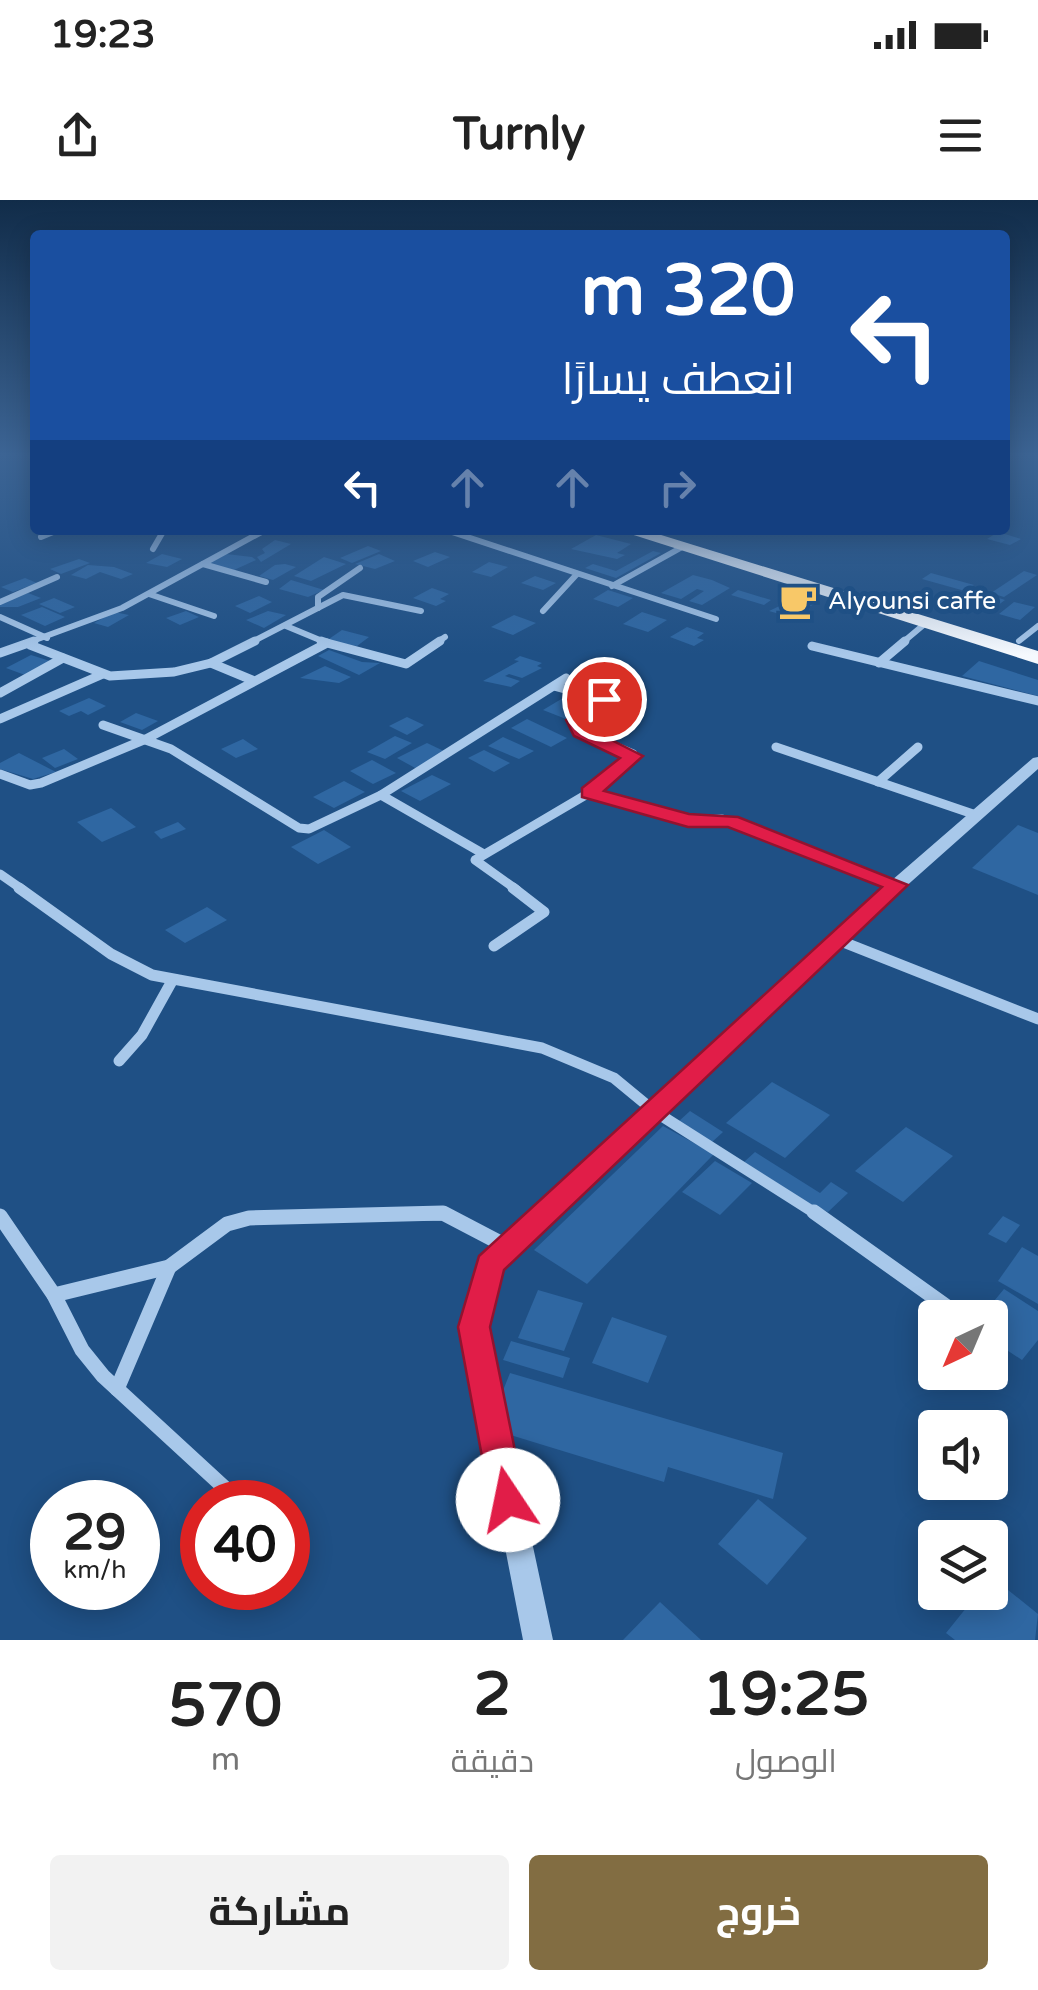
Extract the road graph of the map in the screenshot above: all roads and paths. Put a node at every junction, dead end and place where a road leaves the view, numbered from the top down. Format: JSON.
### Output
{"nodes":[{"id":1,"x":46,"y":535,"type":"edge"},
{"id":2,"x":161,"y":535,"type":"edge"},
{"id":3,"x":256,"y":535,"type":"edge"},
{"id":4,"x":461,"y":535,"type":"edge"},
{"id":5,"x":646,"y":535,"type":"edge"},
{"id":6,"x":673,"y":535,"type":"edge"},
{"id":7,"x":41,"y":537,"type":"dead end"},
{"id":8,"x":684,"y":546,"type":"junction"},
{"id":9,"x":153,"y":549,"type":"dead end"},
{"id":10,"x":203,"y":564,"type":"junction"},
{"id":11,"x":360,"y":568,"type":"dead end"},
{"id":12,"x":576,"y":574,"type":"junction"},
{"id":13,"x":57,"y":577,"type":"dead end"},
{"id":14,"x":266,"y":582,"type":"dead end"},
{"id":15,"x":612,"y":586,"type":"junction"},
{"id":16,"x":149,"y":594,"type":"junction"},
{"id":17,"x":0,"y":602,"type":"edge"},
{"id":18,"x":318,"y":608,"type":"junction"},
{"id":19,"x":421,"y":610,"type":"dead end"},
{"id":20,"x":542,"y":611,"type":"dead end"},
{"id":21,"x":214,"y":616,"type":"dead end"},
{"id":22,"x":0,"y":617,"type":"edge"},
{"id":23,"x":716,"y":619,"type":"dead end"},
{"id":24,"x":927,"y":622,"type":"junction"},
{"id":25,"x":286,"y":626,"type":"junction"},
{"id":26,"x":1038,"y":626,"type":"edge"},
{"id":27,"x":444,"y":636,"type":"dead end"},
{"id":28,"x":47,"y":638,"type":"junction"},
{"id":29,"x":327,"y":643,"type":"junction"},
{"id":30,"x":1028,"y":643,"type":"edge"},
{"id":31,"x":30,"y":645,"type":"junction"},
{"id":32,"x":812,"y":646,"type":"dead end"},
{"id":33,"x":0,"y":654,"type":"edge"},
{"id":34,"x":63,"y":658,"type":"junction"},
{"id":35,"x":1038,"y":658,"type":"edge"},
{"id":36,"x":211,"y":663,"type":"junction"},
{"id":37,"x":879,"y":663,"type":"junction"},
{"id":38,"x":104,"y":674,"type":"junction"},
{"id":39,"x":566,"y":678,"type":"dead end"},
{"id":40,"x":252,"y":680,"type":"junction"},
{"id":41,"x":554,"y":686,"type":"junction"},
{"id":42,"x":0,"y":693,"type":"edge"},
{"id":43,"x":1038,"y":701,"type":"edge"},
{"id":44,"x":0,"y":719,"type":"edge"},
{"id":45,"x":103,"y":724,"type":"dead end"},
{"id":46,"x":146,"y":739,"type":"junction"},
{"id":47,"x":776,"y":747,"type":"dead end"},
{"id":48,"x":918,"y":748,"type":"dead end"},
{"id":49,"x":1038,"y":761,"type":"edge"},
{"id":50,"x":0,"y":774,"type":"edge"},
{"id":51,"x":878,"y":782,"type":"junction"},
{"id":52,"x":589,"y":793,"type":"junction"},
{"id":53,"x":381,"y":795,"type":"junction"},
{"id":54,"x":976,"y":815,"type":"junction"},
{"id":55,"x":482,"y":854,"type":"junction"},
{"id":56,"x":0,"y":874,"type":"edge"},
{"id":57,"x":897,"y":885,"type":"junction"},
{"id":58,"x":838,"y":940,"type":"junction"},
{"id":59,"x":494,"y":946,"type":"dead end"},
{"id":60,"x":172,"y":981,"type":"junction"},
{"id":61,"x":1038,"y":1019,"type":"edge"},
{"id":62,"x":120,"y":1061,"type":"dead end"},
{"id":63,"x":654,"y":1111,"type":"junction"},
{"id":64,"x":0,"y":1216,"type":"edge"},
{"id":65,"x":508,"y":1248,"type":"junction"},
{"id":66,"x":169,"y":1266,"type":"junction"},
{"id":67,"x":54,"y":1296,"type":"junction"},
{"id":68,"x":938,"y":1300,"type":"edge"},
{"id":69,"x":117,"y":1389,"type":"junction"},
{"id":70,"x":216,"y":1480,"type":"edge"},
{"id":71,"x":538,"y":1640,"type":"edge"}],
"edges":[{"from":1,"to":7,"type":"street"},
{"from":2,"to":9,"type":"street"},
{"from":3,"to":10,"type":"street"},
{"from":4,"to":12,"type":"street"},
{"from":5,"to":8,"type":"highway"},
{"from":6,"to":30,"type":"highway"},
{"from":8,"to":15,"type":"street"},
{"from":8,"to":24,"type":"highway"},
{"from":10,"to":14,"type":"street"},
{"from":10,"to":16,"type":"street"},
{"from":11,"to":18,"type":"street"},
{"from":12,"to":15,"type":"street"},
{"from":12,"to":20,"type":"street"},
{"from":13,"to":17,"type":"street"},
{"from":15,"to":23,"type":"street"},
{"from":16,"to":21,"type":"street"},
{"from":16,"to":28,"type":"street"},
{"from":18,"to":19,"type":"street"},
{"from":18,"to":25,"type":"street"},
{"from":22,"to":28,"type":"street"},
{"from":24,"to":35,"type":"highway"},
{"from":24,"to":37,"type":"street"},
{"from":25,"to":29,"type":"street"},
{"from":25,"to":36,"type":"street"},
{"from":26,"to":30,"type":"street"},
{"from":27,"to":29,"type":"street"},
{"from":28,"to":31,"type":"street"},
{"from":29,"to":40,"type":"street"},
{"from":31,"to":33,"type":"street"},
{"from":31,"to":34,"type":"street"},
{"from":32,"to":37,"type":"street"},
{"from":34,"to":38,"type":"street"},
{"from":34,"to":42,"type":"street"},
{"from":36,"to":38,"type":"street"},
{"from":36,"to":40,"type":"street"},
{"from":37,"to":43,"type":"street"},
{"from":38,"to":44,"type":"street"},
{"from":39,"to":41,"type":"street"},
{"from":40,"to":46,"type":"street"},
{"from":41,"to":52,"type":"street"},
{"from":41,"to":53,"type":"street"},
{"from":45,"to":46,"type":"street"},
{"from":46,"to":50,"type":"street"},
{"from":46,"to":53,"type":"street"},
{"from":47,"to":51,"type":"street"},
{"from":48,"to":51,"type":"street"},
{"from":49,"to":54,"type":"street"},
{"from":51,"to":54,"type":"street"},
{"from":52,"to":55,"type":"street"},
{"from":52,"to":57,"type":"street"},
{"from":53,"to":55,"type":"street"},
{"from":54,"to":57,"type":"street"},
{"from":55,"to":59,"type":"street"},
{"from":56,"to":60,"type":"street"},
{"from":57,"to":58,"type":"street"},
{"from":58,"to":61,"type":"street"},
{"from":58,"to":63,"type":"street"},
{"from":60,"to":62,"type":"street"},
{"from":60,"to":63,"type":"street"},
{"from":63,"to":65,"type":"street"},
{"from":63,"to":68,"type":"street"},
{"from":64,"to":67,"type":"street"},
{"from":65,"to":66,"type":"street"},
{"from":65,"to":71,"type":"street"},
{"from":66,"to":67,"type":"street"},
{"from":66,"to":69,"type":"street"},
{"from":67,"to":69,"type":"street"},
{"from":69,"to":70,"type":"street"}]}
